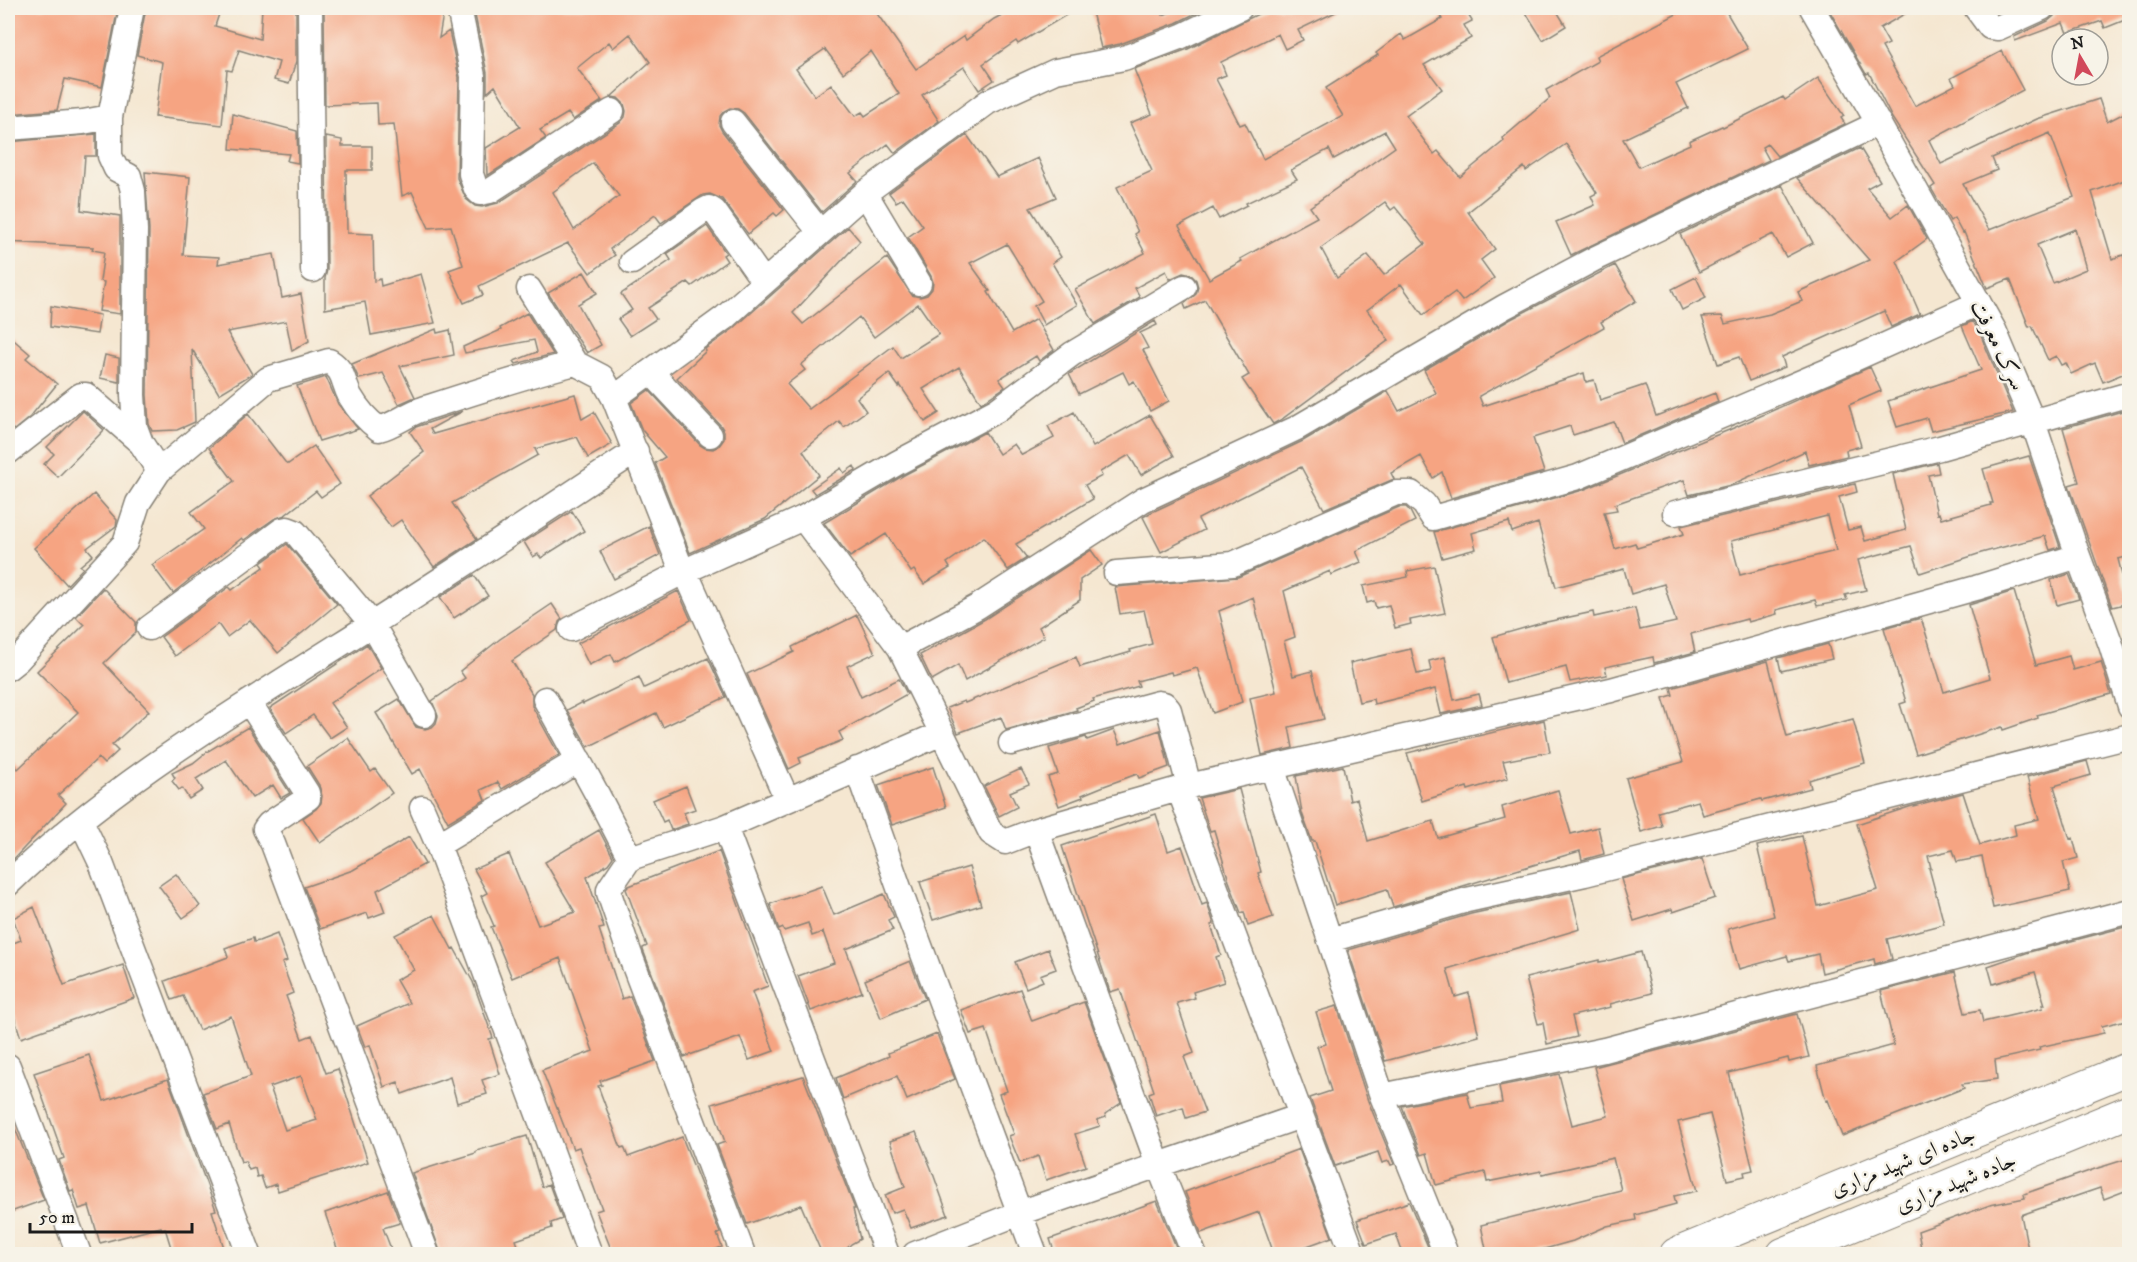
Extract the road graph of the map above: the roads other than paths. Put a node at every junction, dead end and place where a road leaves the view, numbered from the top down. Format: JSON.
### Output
{"nodes":[{"id":1,"x":132,"y":8,"type":"edge"},
{"id":2,"x":310,"y":8,"type":"edge"},
{"id":3,"x":459,"y":8,"type":"edge"},
{"id":4,"x":1240,"y":8,"type":"edge"},
{"id":5,"x":1812,"y":8,"type":"edge"},
{"id":6,"x":1976,"y":8,"type":"edge"},
{"id":7,"x":2042,"y":8,"type":"edge"},
{"id":8,"x":612,"y":111,"type":"dead end"},
{"id":9,"x":110,"y":117,"type":"junction"},
{"id":10,"x":733,"y":122,"type":"dead end"},
{"id":11,"x":1879,"y":123,"type":"junction"},
{"id":12,"x":9,"y":131,"type":"edge"},
{"id":13,"x":865,"y":193,"type":"junction"},
{"id":14,"x":820,"y":232,"type":"junction"},
{"id":15,"x":632,"y":262,"type":"dead end"},
{"id":16,"x":313,"y":270,"type":"dead end"},
{"id":17,"x":764,"y":282,"type":"junction"},
{"id":18,"x":919,"y":283,"type":"dead end"},
{"id":19,"x":1184,"y":287,"type":"dead end"},
{"id":20,"x":529,"y":289,"type":"dead end"},
{"id":21,"x":1978,"y":303,"type":"junction"},
{"id":22,"x":575,"y":363,"type":"junction"},
{"id":23,"x":651,"y":372,"type":"junction"},
{"id":24,"x":2130,"y":394,"type":"edge"},
{"id":25,"x":614,"y":398,"type":"junction"},
{"id":26,"x":2034,"y":422,"type":"junction"},
{"id":27,"x":710,"y":435,"type":"dead end"},
{"id":28,"x":141,"y":443,"type":"junction"},
{"id":29,"x":8,"y":452,"type":"edge"},
{"id":30,"x":636,"y":452,"type":"junction"},
{"id":31,"x":159,"y":471,"type":"junction"},
{"id":32,"x":1675,"y":513,"type":"dead end"},
{"id":33,"x":803,"y":518,"type":"junction"},
{"id":34,"x":2078,"y":556,"type":"junction"},
{"id":35,"x":685,"y":571,"type":"junction"},
{"id":36,"x":1116,"y":573,"type":"dead end"},
{"id":37,"x":372,"y":624,"type":"junction"},
{"id":38,"x":149,"y":628,"type":"dead end"},
{"id":39,"x":571,"y":629,"type":"dead end"},
{"id":40,"x":2120,"y":643,"type":"edge"},
{"id":41,"x":900,"y":648,"type":"junction"},
{"id":42,"x":8,"y":668,"type":"edge"},
{"id":43,"x":545,"y":699,"type":"dead end"},
{"id":44,"x":249,"y":702,"type":"junction"},
{"id":45,"x":2130,"y":706,"type":"edge"},
{"id":46,"x":424,"y":715,"type":"dead end"},
{"id":47,"x":942,"y":733,"type":"junction"},
{"id":48,"x":2130,"y":736,"type":"edge"},
{"id":49,"x":1011,"y":743,"type":"dead end"},
{"id":50,"x":579,"y":760,"type":"junction"},
{"id":51,"x":1272,"y":767,"type":"junction"},
{"id":52,"x":857,"y":769,"type":"junction"},
{"id":53,"x":1184,"y":788,"type":"junction"},
{"id":54,"x":788,"y":799,"type":"junction"},
{"id":55,"x":422,"y":808,"type":"dead end"},
{"id":56,"x":81,"y":821,"type":"junction"},
{"id":57,"x":725,"y":827,"type":"junction"},
{"id":58,"x":1036,"y":830,"type":"junction"},
{"id":59,"x":438,"y":845,"type":"junction"},
{"id":60,"x":630,"y":858,"type":"junction"},
{"id":61,"x":8,"y":884,"type":"edge"},
{"id":62,"x":2130,"y":911,"type":"edge"},
{"id":63,"x":1330,"y":940,"type":"junction"},
{"id":64,"x":8,"y":1066,"type":"edge"},
{"id":65,"x":2130,"y":1068,"type":"edge"},
{"id":66,"x":1382,"y":1096,"type":"junction"},
{"id":67,"x":2130,"y":1111,"type":"edge"},
{"id":68,"x":1301,"y":1116,"type":"junction"},
{"id":69,"x":1158,"y":1164,"type":"junction"},
{"id":70,"x":1019,"y":1213,"type":"junction"},
{"id":71,"x":79,"y":1254,"type":"edge"},
{"id":72,"x":249,"y":1254,"type":"edge"},
{"id":73,"x":427,"y":1254,"type":"edge"},
{"id":74,"x":590,"y":1254,"type":"edge"},
{"id":75,"x":743,"y":1254,"type":"edge"},
{"id":76,"x":887,"y":1254,"type":"edge"},
{"id":77,"x":915,"y":1254,"type":"edge"},
{"id":78,"x":1035,"y":1254,"type":"edge"},
{"id":79,"x":1194,"y":1254,"type":"edge"},
{"id":80,"x":1353,"y":1254,"type":"edge"},
{"id":81,"x":1446,"y":1254,"type":"edge"},
{"id":82,"x":1677,"y":1254,"type":"edge"},
{"id":83,"x":1783,"y":1254,"type":"edge"}],
"edges":[{"from":1,"to":9,"type":"street"},
{"from":2,"to":16,"type":"street"},
{"from":3,"to":8,"type":"street"},
{"from":4,"to":13,"type":"street"},
{"from":5,"to":11,"type":"street","name":"سرک معرفت"},
{"from":6,"to":7,"type":"street"},
{"from":9,"to":12,"type":"street"},
{"from":9,"to":28,"type":"street"},
{"from":10,"to":14,"type":"street"},
{"from":11,"to":21,"type":"street","name":"سرک معرفت"},
{"from":11,"to":41,"type":"street"},
{"from":13,"to":14,"type":"street"},
{"from":13,"to":18,"type":"street"},
{"from":14,"to":17,"type":"street"},
{"from":15,"to":17,"type":"street"},
{"from":17,"to":23,"type":"street"},
{"from":19,"to":33,"type":"street"},
{"from":20,"to":22,"type":"street"},
{"from":21,"to":26,"type":"street","name":"سرک معرفت"},
{"from":21,"to":36,"type":"street"},
{"from":22,"to":25,"type":"street"},
{"from":22,"to":31,"type":"street"},
{"from":23,"to":25,"type":"street"},
{"from":23,"to":27,"type":"street"},
{"from":24,"to":26,"type":"street"},
{"from":25,"to":30,"type":"street"},
{"from":26,"to":32,"type":"street"},
{"from":26,"to":34,"type":"street","name":"سرک معرفت"},
{"from":28,"to":29,"type":"street"},
{"from":28,"to":31,"type":"street"},
{"from":30,"to":35,"type":"street"},
{"from":30,"to":37,"type":"street"},
{"from":31,"to":42,"type":"street"},
{"from":33,"to":35,"type":"street"},
{"from":33,"to":41,"type":"street"},
{"from":34,"to":40,"type":"street","name":"سرک معرفت"},
{"from":34,"to":51,"type":"street"},
{"from":35,"to":39,"type":"street"},
{"from":35,"to":54,"type":"street"},
{"from":37,"to":38,"type":"street"},
{"from":37,"to":44,"type":"street"},
{"from":37,"to":46,"type":"street"},
{"from":40,"to":45,"type":"street","name":"سرک معرفت"},
{"from":41,"to":47,"type":"street"},
{"from":43,"to":50,"type":"street"},
{"from":44,"to":56,"type":"street"},
{"from":44,"to":73,"type":"street"},
{"from":47,"to":52,"type":"street"},
{"from":47,"to":58,"type":"street"},
{"from":48,"to":63,"type":"street"},
{"from":49,"to":53,"type":"street"},
{"from":50,"to":59,"type":"street"},
{"from":50,"to":60,"type":"street"},
{"from":51,"to":53,"type":"street"},
{"from":51,"to":63,"type":"street"},
{"from":52,"to":54,"type":"street"},
{"from":52,"to":70,"type":"street"},
{"from":53,"to":58,"type":"street"},
{"from":53,"to":68,"type":"street"},
{"from":54,"to":57,"type":"street"},
{"from":55,"to":59,"type":"street"},
{"from":56,"to":61,"type":"street"},
{"from":56,"to":72,"type":"street"},
{"from":57,"to":60,"type":"street"},
{"from":57,"to":76,"type":"street"},
{"from":58,"to":69,"type":"street"},
{"from":59,"to":74,"type":"street"},
{"from":60,"to":75,"type":"street"},
{"from":62,"to":66,"type":"street"},
{"from":63,"to":66,"type":"street"},
{"from":64,"to":71,"type":"street"},
{"from":65,"to":82,"type":"main road","name":"جاده ای شهید مزاری"},
{"from":66,"to":81,"type":"street"},
{"from":67,"to":83,"type":"main road","name":"جاده شهید مزاری"},
{"from":68,"to":69,"type":"street"},
{"from":68,"to":80,"type":"street"},
{"from":69,"to":70,"type":"street"},
{"from":69,"to":79,"type":"street"},
{"from":70,"to":77,"type":"street"},
{"from":70,"to":78,"type":"street"}]}
